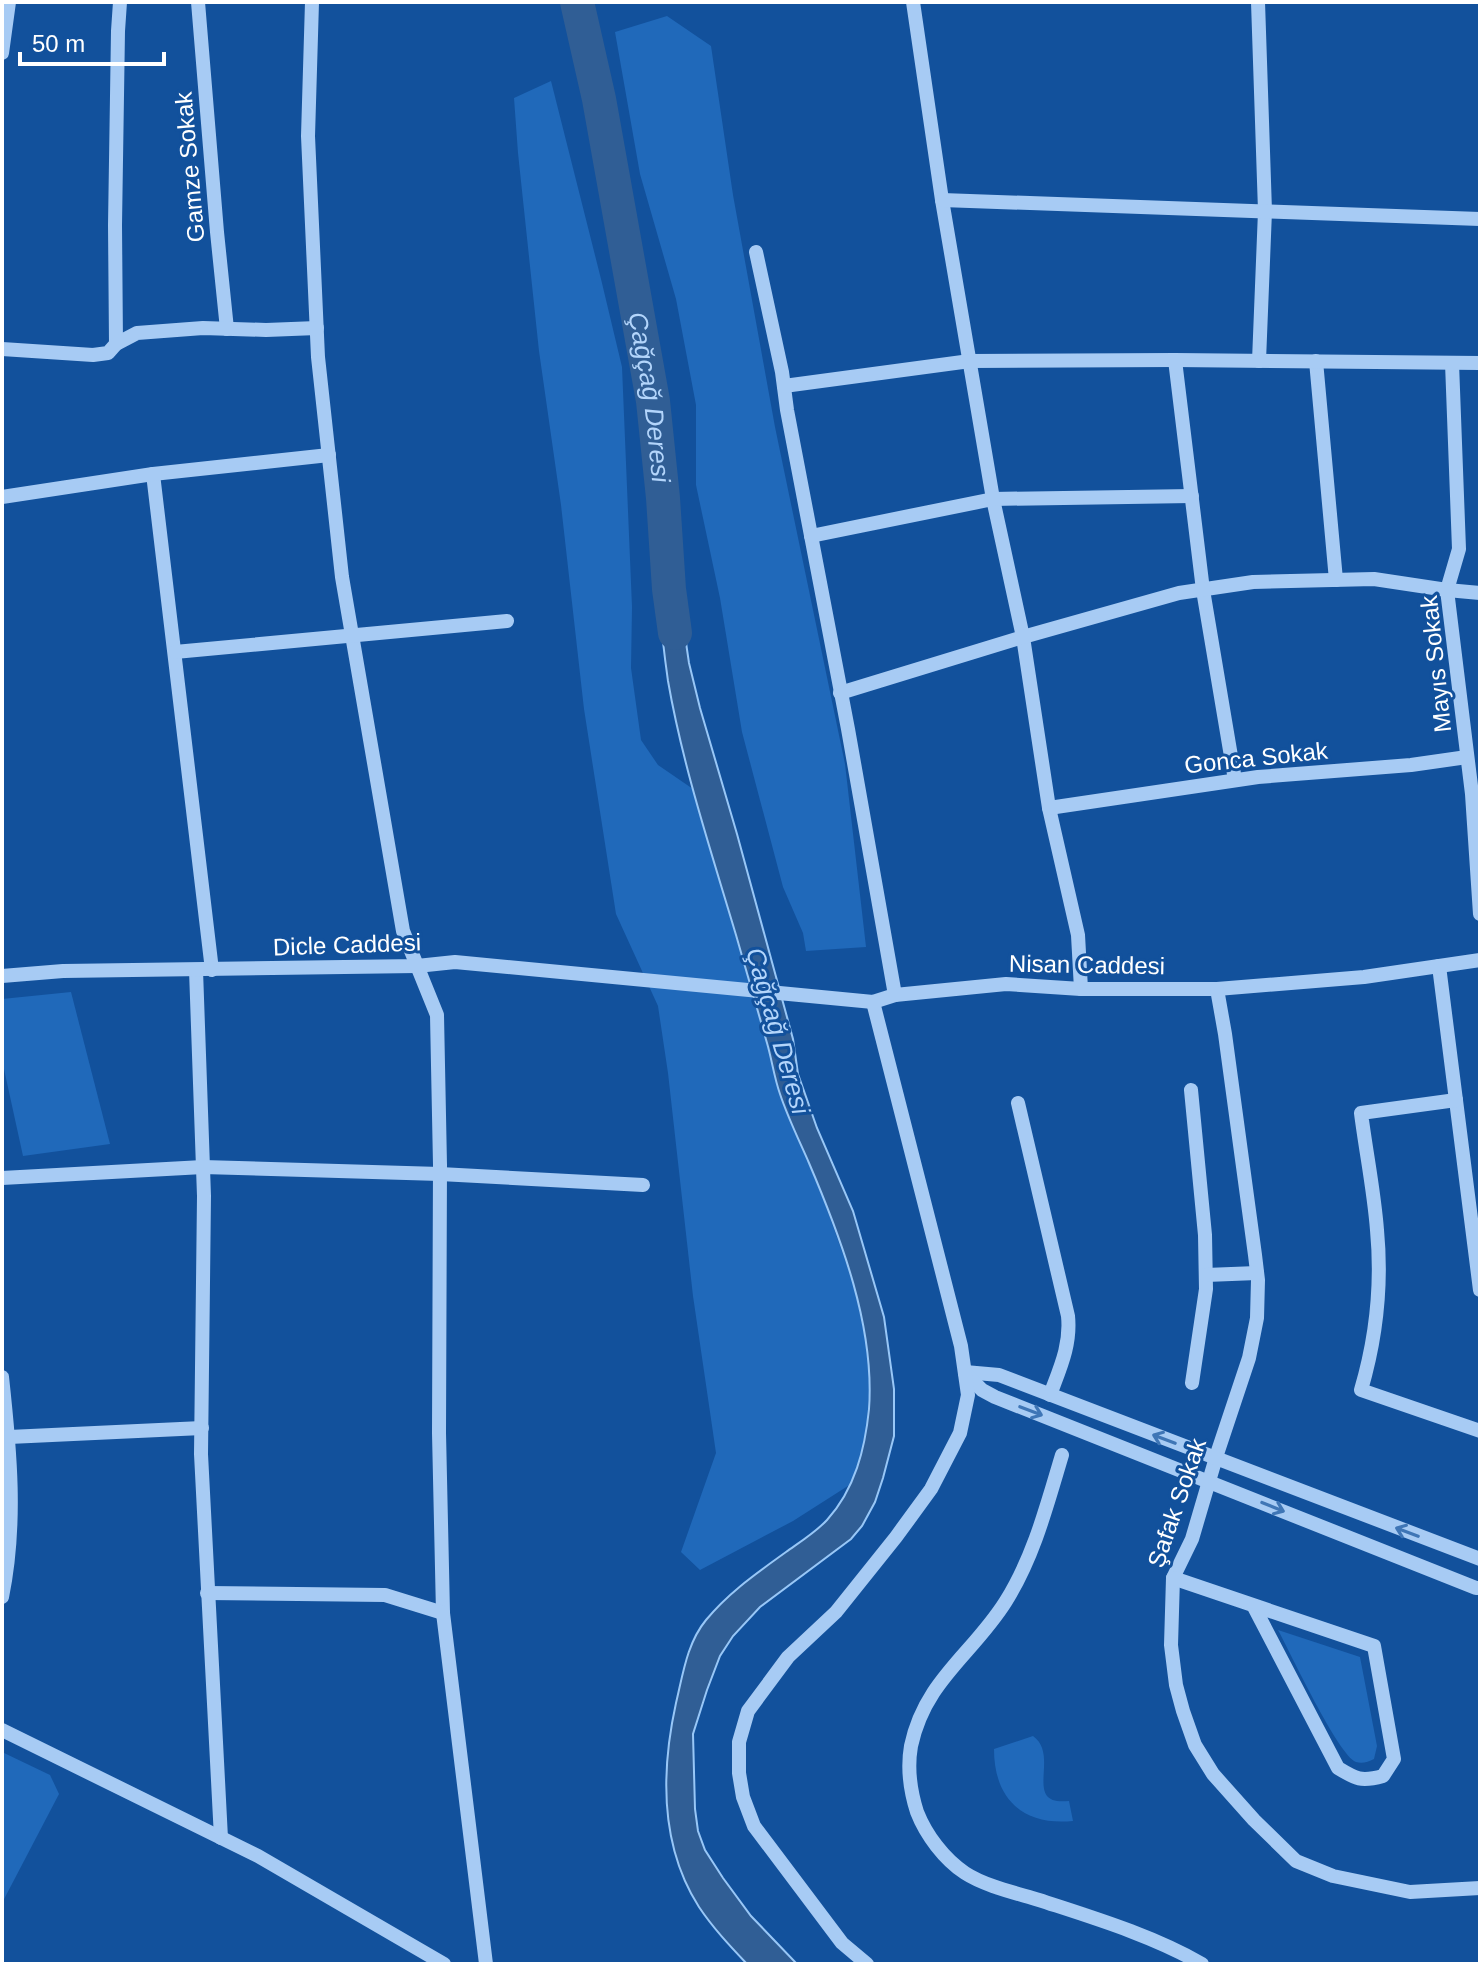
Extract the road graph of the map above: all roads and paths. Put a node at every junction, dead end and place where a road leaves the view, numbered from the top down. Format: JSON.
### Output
{"nodes":[{"id":1,"x":9,"y":2,"type":"edge"},
{"id":2,"x":120,"y":2,"type":"edge"},
{"id":3,"x":198,"y":2,"type":"edge"},
{"id":4,"x":312,"y":2,"type":"edge"},
{"id":5,"x":913,"y":2,"type":"edge"},
{"id":6,"x":1258,"y":2,"type":"edge"},
{"id":7,"x":2,"y":53,"type":"edge"},
{"id":8,"x":942,"y":200,"type":"junction"},
{"id":9,"x":1265,"y":211,"type":"junction"},
{"id":10,"x":1480,"y":219,"type":"edge"},
{"id":11,"x":756,"y":252,"type":"dead end"},
{"id":12,"x":317,"y":328,"type":"junction"},
{"id":13,"x":227,"y":329,"type":"junction"},
{"id":14,"x":116,"y":344,"type":"junction"},
{"id":15,"x":2,"y":349,"type":"edge"},
{"id":16,"x":1175,"y":360,"type":"junction"},
{"id":17,"x":970,"y":361,"type":"junction"},
{"id":18,"x":1259,"y":361,"type":"junction"},
{"id":19,"x":1316,"y":361,"type":"junction"},
{"id":20,"x":1452,"y":363,"type":"junction"},
{"id":21,"x":1480,"y":363,"type":"edge"},
{"id":22,"x":784,"y":386,"type":"junction"},
{"id":23,"x":329,"y":455,"type":"junction"},
{"id":24,"x":153,"y":474,"type":"junction"},
{"id":25,"x":1192,"y":496,"type":"junction"},
{"id":26,"x":2,"y":497,"type":"edge"},
{"id":27,"x":993,"y":499,"type":"junction"},
{"id":28,"x":811,"y":536,"type":"junction"},
{"id":29,"x":1336,"y":580,"type":"junction"},
{"id":30,"x":1203,"y":590,"type":"junction"},
{"id":31,"x":1447,"y":590,"type":"junction"},
{"id":32,"x":1480,"y":593,"type":"edge"},
{"id":33,"x":507,"y":621,"type":"dead end"},
{"id":34,"x":352,"y":636,"type":"junction"},
{"id":35,"x":1023,"y":637,"type":"junction"},
{"id":36,"x":175,"y":652,"type":"junction"},
{"id":37,"x":840,"y":693,"type":"junction"},
{"id":38,"x":1467,"y":757,"type":"junction"},
{"id":39,"x":1235,"y":780,"type":"junction"},
{"id":40,"x":1049,"y":808,"type":"junction"},
{"id":41,"x":1480,"y":914,"type":"edge"},
{"id":42,"x":1480,"y":960,"type":"edge"},
{"id":43,"x":417,"y":966,"type":"junction"},
{"id":44,"x":1439,"y":966,"type":"junction"},
{"id":45,"x":196,"y":970,"type":"junction"},
{"id":46,"x":212,"y":970,"type":"junction"},
{"id":47,"x":2,"y":976,"type":"edge"},
{"id":48,"x":693,"y":983,"type":"joint"},
{"id":49,"x":1081,"y":989,"type":"junction"},
{"id":50,"x":1217,"y":989,"type":"junction"},
{"id":51,"x":895,"y":995,"type":"junction"},
{"id":52,"x":873,"y":1002,"type":"junction"},
{"id":53,"x":1191,"y":1090,"type":"dead end"},
{"id":54,"x":1456,"y":1100,"type":"junction"},
{"id":55,"x":1018,"y":1103,"type":"dead end"},
{"id":56,"x":203,"y":1167,"type":"junction"},
{"id":57,"x":440,"y":1174,"type":"junction"},
{"id":58,"x":2,"y":1178,"type":"edge"},
{"id":59,"x":643,"y":1185,"type":"dead end"},
{"id":60,"x":1479,"y":1269,"type":"edge"},
{"id":61,"x":1257,"y":1273,"type":"junction"},
{"id":62,"x":1206,"y":1275,"type":"junction"},
{"id":63,"x":1480,"y":1290,"type":"edge"},
{"id":64,"x":965,"y":1372,"type":"junction"},
{"id":65,"x":2,"y":1377,"type":"edge"},
{"id":66,"x":1192,"y":1383,"type":"dead end"},
{"id":67,"x":1050,"y":1395,"type":"junction"},
{"id":68,"x":202,"y":1428,"type":"junction"},
{"id":69,"x":1480,"y":1431,"type":"edge"},
{"id":70,"x":9,"y":1437,"type":"junction"},
{"id":71,"x":1062,"y":1455,"type":"dead end"},
{"id":72,"x":1216,"y":1459,"type":"junction"},
{"id":73,"x":1209,"y":1481,"type":"junction"},
{"id":74,"x":1480,"y":1559,"type":"edge"},
{"id":75,"x":1173,"y":1578,"type":"junction"},
{"id":76,"x":1480,"y":1588,"type":"edge"},
{"id":77,"x":207,"y":1593,"type":"junction"},
{"id":78,"x":2,"y":1597,"type":"edge"},
{"id":79,"x":1253,"y":1605,"type":"junction"},
{"id":80,"x":443,"y":1613,"type":"junction"},
{"id":81,"x":2,"y":1730,"type":"edge"},
{"id":82,"x":221,"y":1838,"type":"junction"},
{"id":83,"x":1480,"y":1888,"type":"edge"},
{"id":84,"x":444,"y":1964,"type":"edge"},
{"id":85,"x":486,"y":1964,"type":"edge"},
{"id":86,"x":867,"y":1964,"type":"edge"},
{"id":87,"x":1202,"y":1964,"type":"edge"}],
"edges":[{"from":1,"to":7,"type":"street"},
{"from":2,"to":14,"type":"street"},
{"from":3,"to":13,"type":"street","name":"Gamze Sokak"},
{"from":4,"to":12,"type":"street"},
{"from":5,"to":8,"type":"street"},
{"from":6,"to":9,"type":"street"},
{"from":8,"to":9,"type":"street"},
{"from":8,"to":17,"type":"street"},
{"from":9,"to":10,"type":"street"},
{"from":9,"to":18,"type":"street"},
{"from":11,"to":22,"type":"street"},
{"from":12,"to":13,"type":"street"},
{"from":12,"to":23,"type":"street"},
{"from":13,"to":14,"type":"street"},
{"from":14,"to":15,"type":"street"},
{"from":16,"to":17,"type":"street"},
{"from":16,"to":18,"type":"street"},
{"from":16,"to":25,"type":"street"},
{"from":17,"to":22,"type":"street"},
{"from":17,"to":27,"type":"street"},
{"from":18,"to":19,"type":"street"},
{"from":19,"to":20,"type":"street"},
{"from":19,"to":29,"type":"street"},
{"from":20,"to":21,"type":"street"},
{"from":20,"to":31,"type":"street","name":"Mayıs Sokak"},
{"from":22,"to":28,"type":"street"},
{"from":23,"to":24,"type":"street"},
{"from":23,"to":34,"type":"street"},
{"from":24,"to":26,"type":"street"},
{"from":24,"to":36,"type":"street"},
{"from":25,"to":27,"type":"street"},
{"from":25,"to":30,"type":"street"},
{"from":27,"to":28,"type":"street"},
{"from":27,"to":35,"type":"street"},
{"from":28,"to":37,"type":"street"},
{"from":29,"to":30,"type":"street"},
{"from":29,"to":31,"type":"street"},
{"from":30,"to":35,"type":"street"},
{"from":30,"to":39,"type":"street"},
{"from":31,"to":32,"type":"street"},
{"from":31,"to":38,"type":"street","name":"Mayıs Sokak"},
{"from":33,"to":34,"type":"street"},
{"from":34,"to":36,"type":"street"},
{"from":34,"to":43,"type":"street"},
{"from":35,"to":37,"type":"street"},
{"from":35,"to":40,"type":"street"},
{"from":36,"to":46,"type":"street"},
{"from":37,"to":51,"type":"street"},
{"from":38,"to":39,"type":"street","name":"Gonca Sokak"},
{"from":38,"to":41,"type":"street","name":"Mayıs Sokak"},
{"from":39,"to":40,"type":"street","name":"Gonca Sokak"},
{"from":40,"to":49,"type":"street"},
{"from":42,"to":44,"type":"street","name":"Nisan Caddesi"},
{"from":43,"to":46,"type":"street","name":"Dicle Caddesi"},
{"from":43,"to":48,"type":"street","name":"Dicle Caddesi"},
{"from":43,"to":57,"type":"street"},
{"from":44,"to":50,"type":"street","name":"Nisan Caddesi"},
{"from":44,"to":54,"type":"street"},
{"from":45,"to":46,"type":"street","name":"Dicle Caddesi"},
{"from":45,"to":47,"type":"street","name":"Dicle Caddesi"},
{"from":45,"to":56,"type":"street"},
{"from":48,"to":52,"type":"street","name":"Nisan Caddesi"},
{"from":49,"to":50,"type":"street","name":"Nisan Caddesi"},
{"from":49,"to":51,"type":"street","name":"Nisan Caddesi"},
{"from":50,"to":61,"type":"street","name":"Şafak Sokak"},
{"from":51,"to":52,"type":"street","name":"Nisan Caddesi"},
{"from":52,"to":64,"type":"street"},
{"from":53,"to":62,"type":"street"},
{"from":54,"to":60,"type":"street"},
{"from":54,"to":69,"type":"street"},
{"from":55,"to":67,"type":"street"},
{"from":56,"to":57,"type":"street"},
{"from":56,"to":58,"type":"street"},
{"from":56,"to":68,"type":"street"},
{"from":57,"to":59,"type":"street"},
{"from":57,"to":80,"type":"street"},
{"from":60,"to":63,"type":"street"},
{"from":61,"to":62,"type":"street"},
{"from":61,"to":72,"type":"street","name":"Şafak Sokak"},
{"from":62,"to":66,"type":"street"},
{"from":64,"to":67,"type":"street"},
{"from":64,"to":73,"type":"street","one_way":true},
{"from":64,"to":86,"type":"street"},
{"from":65,"to":70,"type":"street"},
{"from":72,"to":67,"type":"street","one_way":true},
{"from":68,"to":70,"type":"street"},
{"from":68,"to":77,"type":"street"},
{"from":70,"to":78,"type":"street"},
{"from":71,"to":87,"type":"street"},
{"from":72,"to":73,"type":"street","name":"Şafak Sokak"},
{"from":74,"to":72,"type":"street","one_way":true},
{"from":73,"to":75,"type":"street","name":"Şafak Sokak"},
{"from":73,"to":76,"type":"street","one_way":true},
{"from":75,"to":79,"type":"street"},
{"from":75,"to":83,"type":"street","name":"Şafak Sokak"},
{"from":77,"to":80,"type":"street"},
{"from":77,"to":82,"type":"street"},
{"from":79,"to":79,"type":"street"},
{"from":80,"to":85,"type":"street"},
{"from":81,"to":82,"type":"street"},
{"from":82,"to":84,"type":"street"}]}
